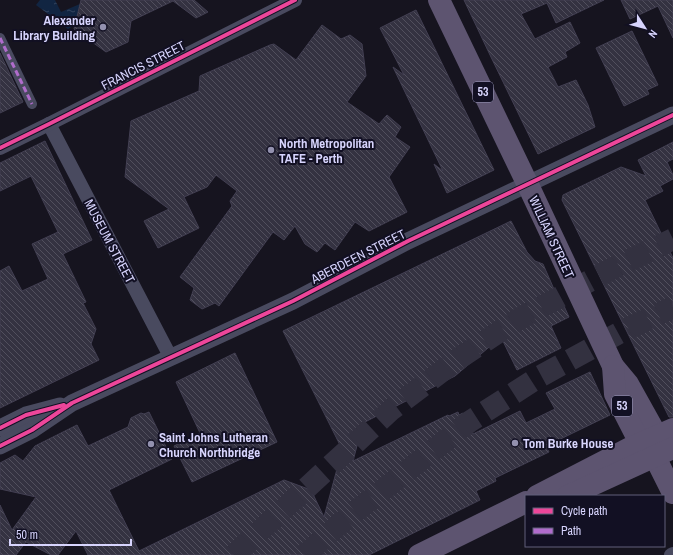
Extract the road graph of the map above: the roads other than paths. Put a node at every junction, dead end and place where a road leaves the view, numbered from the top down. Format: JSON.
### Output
{"nodes":[{"id":1,"x":295,"y":0,"type":"edge"},
{"id":2,"x":439,"y":0,"type":"edge"},
{"id":3,"x":0,"y":38,"type":"edge"},
{"id":4,"x":32,"y":104,"type":"dead end"},
{"id":5,"x":673,"y":115,"type":"edge"},
{"id":6,"x":50,"y":124,"type":"junction"},
{"id":7,"x":0,"y":148,"type":"edge"},
{"id":8,"x":528,"y":185,"type":"junction"},
{"id":9,"x":171,"y":358,"type":"junction"},
{"id":10,"x":72,"y":403,"type":"junction"},
{"id":11,"x":0,"y":428,"type":"edge"},
{"id":12,"x":660,"y":442,"type":"edge"},
{"id":13,"x":0,"y":446,"type":"edge"},
{"id":14,"x":673,"y":493,"type":"edge"},
{"id":15,"x":539,"y":495,"type":"edge"},
{"id":16,"x":570,"y":495,"type":"edge"},
{"id":17,"x":525,"y":503,"type":"edge"},
{"id":18,"x":525,"y":517,"type":"edge"},
{"id":19,"x":433,"y":554,"type":"edge"}],
"edges":[{"from":1,"to":6,"type":"street","name":"FRANCIS STREET"},
{"from":2,"to":8,"type":"main road","name":"WILLIAM STREET","number":"53"},
{"from":3,"to":4,"type":"street"},
{"from":5,"to":8,"type":"street","name":"ABERDEEN STREET"},
{"from":6,"to":7,"type":"street","name":"FRANCIS STREET"},
{"from":6,"to":9,"type":"street","name":"MUSEUM STREET"},
{"from":8,"to":9,"type":"street","name":"ABERDEEN STREET"},
{"from":8,"to":12,"type":"main road","name":"WILLIAM STREET","number":"53"},
{"from":9,"to":10,"type":"street","name":"ABERDEEN STREET"},
{"from":10,"to":11,"type":"street","name":"ABERDEEN STREET"},
{"from":10,"to":13,"type":"street","name":"ABERDEEN STREET"},
{"from":12,"to":14,"type":"main road","name":"WILLIAM STREET","number":"53"},
{"from":12,"to":15,"type":"main road"},
{"from":12,"to":16,"type":"main road"},
{"from":17,"to":19,"type":"main road"},
{"from":18,"to":19,"type":"main road"}]}
